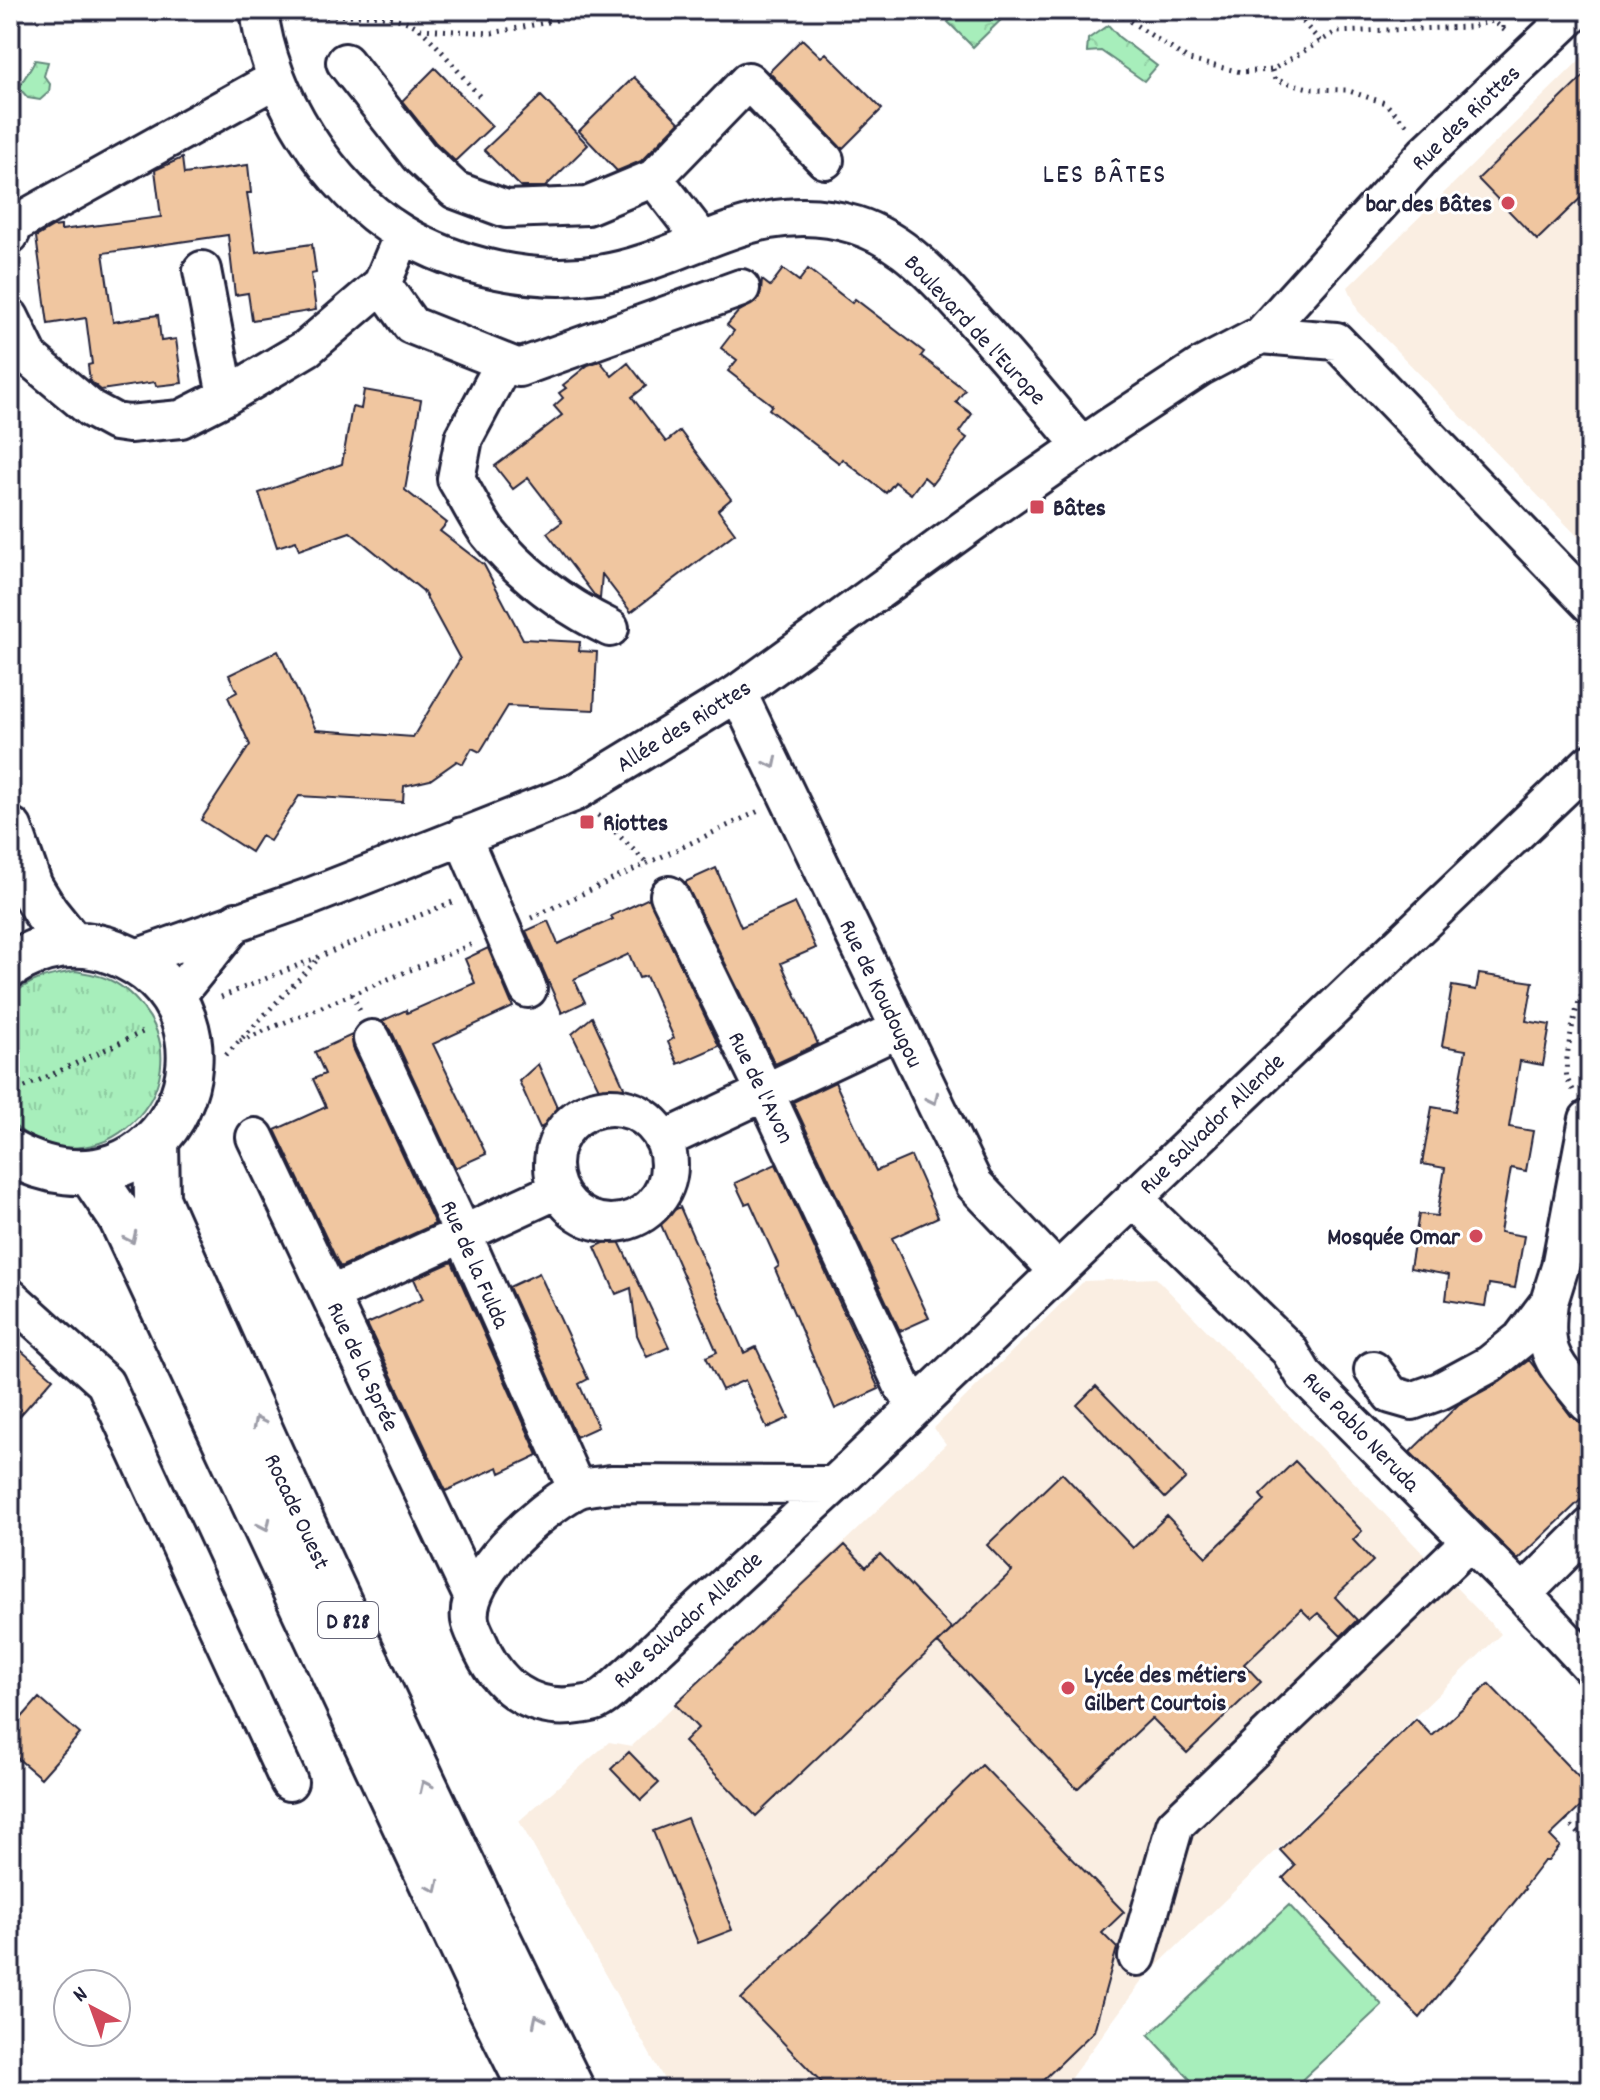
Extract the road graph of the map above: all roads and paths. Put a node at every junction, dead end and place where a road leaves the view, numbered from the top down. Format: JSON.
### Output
{"nodes":[{"id":1,"x":583,"y":10,"type":"edge"},
{"id":2,"x":1119,"y":10,"type":"edge"},
{"id":3,"x":1292,"y":10,"type":"edge"},
{"id":4,"x":1503,"y":10,"type":"edge"},
{"id":5,"x":1577,"y":10,"type":"edge"},
{"id":6,"x":259,"y":15,"type":"edge"},
{"id":7,"x":419,"y":29,"type":"junction"},
{"id":8,"x":1503,"y":29,"type":"junction"},
{"id":9,"x":1320,"y":41,"type":"junction"},
{"id":10,"x":345,"y":62,"type":"dead end"},
{"id":11,"x":1272,"y":70,"type":"junction"},
{"id":12,"x":1513,"y":71,"type":"junction"},
{"id":13,"x":276,"y":79,"type":"junction"},
{"id":14,"x":483,"y":100,"type":"dead end"},
{"id":15,"x":1431,"y":149,"type":"junction"},
{"id":16,"x":825,"y":160,"type":"dead end"},
{"id":17,"x":654,"y":178,"type":"junction"},
{"id":18,"x":403,"y":234,"type":"junction"},
{"id":19,"x":10,"y":235,"type":"edge"},
{"id":20,"x":702,"y":240,"type":"junction"},
{"id":21,"x":202,"y":270,"type":"dead end"},
{"id":22,"x":382,"y":284,"type":"junction"},
{"id":23,"x":741,"y":288,"type":"dead end"},
{"id":24,"x":10,"y":317,"type":"edge"},
{"id":25,"x":1261,"y":335,"type":"junction"},
{"id":26,"x":504,"y":363,"type":"junction"},
{"id":27,"x":226,"y":396,"type":"junction"},
{"id":28,"x":1082,"y":446,"type":"junction"},
{"id":29,"x":1590,"y":604,"type":"edge"},
{"id":30,"x":610,"y":628,"type":"dead end"},
{"id":31,"x":738,"y":693,"type":"junction"},
{"id":32,"x":1590,"y":763,"type":"edge"},
{"id":33,"x":574,"y":793,"type":"junction"},
{"id":34,"x":10,"y":830,"type":"edge"},
{"id":35,"x":462,"y":836,"type":"junction"},
{"id":36,"x":470,"y":895,"type":"dead end"},
{"id":37,"x":669,"y":895,"type":"joint"},
{"id":38,"x":238,"y":920,"type":"junction"},
{"id":39,"x":71,"y":944,"type":"junction"},
{"id":40,"x":322,"y":954,"type":"junction"},
{"id":41,"x":133,"y":959,"type":"junction"},
{"id":42,"x":10,"y":965,"type":"edge"},
{"id":43,"x":1590,"y":977,"type":"edge"},
{"id":44,"x":1586,"y":986,"type":"edge"},
{"id":45,"x":528,"y":989,"type":"dead end"},
{"id":46,"x":221,"y":997,"type":"dead end"},
{"id":47,"x":163,"y":1014,"type":"junction"},
{"id":48,"x":899,"y":1029,"type":"junction"},
{"id":49,"x":372,"y":1039,"type":"dead end"},
{"id":50,"x":223,"y":1059,"type":"dead end"},
{"id":51,"x":10,"y":1094,"type":"edge"},
{"id":52,"x":766,"y":1094,"type":"junction"},
{"id":53,"x":1589,"y":1119,"type":"edge"},
{"id":54,"x":255,"y":1137,"type":"dead end"},
{"id":55,"x":156,"y":1140,"type":"junction"},
{"id":56,"x":664,"y":1140,"type":"junction"},
{"id":57,"x":18,"y":1166,"type":"edge"},
{"id":58,"x":90,"y":1172,"type":"junction"},
{"id":59,"x":558,"y":1190,"type":"junction"},
{"id":60,"x":1135,"y":1196,"type":"junction"},
{"id":61,"x":462,"y":1232,"type":"junction"},
{"id":62,"x":1057,"y":1271,"type":"junction"},
{"id":63,"x":330,"y":1295,"type":"junction"},
{"id":64,"x":10,"y":1297,"type":"edge"},
{"id":65,"x":1549,"y":1302,"type":"junction"},
{"id":66,"x":1373,"y":1370,"type":"dead end"},
{"id":67,"x":1587,"y":1403,"type":"dead end"},
{"id":68,"x":917,"y":1406,"type":"junction"},
{"id":69,"x":834,"y":1485,"type":"junction"},
{"id":70,"x":577,"y":1490,"type":"junction"},
{"id":71,"x":1590,"y":1527,"type":"edge"},
{"id":72,"x":1470,"y":1541,"type":"junction"},
{"id":73,"x":1523,"y":1594,"type":"junction"},
{"id":74,"x":472,"y":1596,"type":"junction"},
{"id":75,"x":1590,"y":1666,"type":"edge"},
{"id":76,"x":289,"y":1782,"type":"dead end"},
{"id":77,"x":1566,"y":1820,"type":"dead end"},
{"id":78,"x":1590,"y":1845,"type":"edge"},
{"id":79,"x":1137,"y":1957,"type":"dead end"},
{"id":80,"x":532,"y":2090,"type":"edge"},
{"id":81,"x":572,"y":2090,"type":"edge"}],
"edges":[{"from":1,"to":7,"type":"path"},
{"from":2,"to":11,"type":"path"},
{"from":3,"to":9,"type":"path"},
{"from":4,"to":8,"type":"path"},
{"from":5,"to":12,"type":"street","name":"Rue des Riottes"},
{"from":6,"to":7,"type":"path"},
{"from":6,"to":13,"type":"street","name":"Boulevard de l'Europe"},
{"from":7,"to":14,"type":"path"},
{"from":8,"to":9,"type":"path"},
{"from":8,"to":12,"type":"path"},
{"from":9,"to":11,"type":"path"},
{"from":10,"to":17,"type":"street"},
{"from":11,"to":15,"type":"path"},
{"from":12,"to":15,"type":"street","name":"Rue des Riottes"},
{"from":13,"to":18,"type":"street","name":"Boulevard de l'Europe"},
{"from":13,"to":19,"type":"street"},
{"from":15,"to":25,"type":"street","name":"Rue des Riottes"},
{"from":16,"to":17,"type":"street"},
{"from":17,"to":20,"type":"street"},
{"from":18,"to":20,"type":"street","name":"Boulevard de l'Europe"},
{"from":18,"to":22,"type":"street"},
{"from":20,"to":28,"type":"street","name":"Boulevard de l'Europe"},
{"from":21,"to":27,"type":"street"},
{"from":22,"to":26,"type":"street"},
{"from":22,"to":27,"type":"street"},
{"from":23,"to":26,"type":"street"},
{"from":24,"to":27,"type":"street"},
{"from":25,"to":28,"type":"street"},
{"from":25,"to":29,"type":"street"},
{"from":26,"to":30,"type":"street"},
{"from":28,"to":31,"type":"street","name":"Allée des Riottes"},
{"from":31,"to":33,"type":"street","name":"Allée des Riottes"},
{"from":31,"to":48,"type":"street","name":"Rue de Koudougou","one_way":true},
{"from":32,"to":60,"type":"street","name":"Rue Salvador Allende"},
{"from":33,"to":35,"type":"street","name":"Allée des Riottes"},
{"from":33,"to":37,"type":"path"},
{"from":34,"to":39,"type":"main road"},
{"from":35,"to":38,"type":"street","name":"Allée des Riottes"},
{"from":35,"to":45,"type":"street"},
{"from":36,"to":40,"type":"path"},
{"from":37,"to":52,"type":"street","name":"Rue de l'Avon"},
{"from":38,"to":41,"type":"street","name":"Allée des Riottes"},
{"from":38,"to":47,"type":"street"},
{"from":39,"to":41,"type":"main road"},
{"from":39,"to":42,"type":"main road"},
{"from":40,"to":46,"type":"path"},
{"from":40,"to":50,"type":"path"},
{"from":41,"to":47,"type":"main road"},
{"from":43,"to":44,"type":"path"},
{"from":44,"to":53,"type":"path"},
{"from":47,"to":51,"type":"path"},
{"from":47,"to":55,"type":"main road"},
{"from":48,"to":52,"type":"street"},
{"from":48,"to":62,"type":"street","name":"Rue de Koudougou","one_way":true},
{"from":49,"to":61,"type":"street","name":"Rue de la Fulda"},
{"from":52,"to":56,"type":"street"},
{"from":52,"to":68,"type":"street","name":"Rue de l'Avon"},
{"from":53,"to":65,"type":"street"},
{"from":54,"to":63,"type":"street","name":"Rue de la Sprée"},
{"from":55,"to":58,"type":"main road"},
{"from":81,"to":55,"type":"main road","name":"Rocade Ouest","number":"D 828","one_way":true},
{"from":56,"to":59,"type":"street"},
{"from":56,"to":59,"type":"street"},
{"from":57,"to":58,"type":"main road"},
{"from":58,"to":80,"type":"main road","name":"Rocade Ouest","number":"D 828","one_way":true},
{"from":59,"to":61,"type":"street"},
{"from":60,"to":62,"type":"street","name":"Rue Salvador Allende"},
{"from":60,"to":72,"type":"street","name":"Rue Pablo Neruda"},
{"from":61,"to":63,"type":"street"},
{"from":61,"to":70,"type":"street","name":"Rue de la Fulda"},
{"from":62,"to":68,"type":"street","name":"Rue Salvador Allende"},
{"from":63,"to":74,"type":"street","name":"Rue de la Sprée"},
{"from":64,"to":76,"type":"street"},
{"from":65,"to":66,"type":"street"},
{"from":65,"to":67,"type":"street"},
{"from":68,"to":69,"type":"street","name":"Rue Salvador Allende"},
{"from":69,"to":70,"type":"street"},
{"from":69,"to":74,"type":"street","name":"Rue Salvador Allende"},
{"from":70,"to":74,"type":"street"},
{"from":71,"to":73,"type":"street"},
{"from":72,"to":73,"type":"street","name":"Rue Pablo Neruda"},
{"from":72,"to":79,"type":"street"},
{"from":73,"to":75,"type":"street","name":"Rue Pablo Neruda"},
{"from":77,"to":78,"type":"path"}]}
